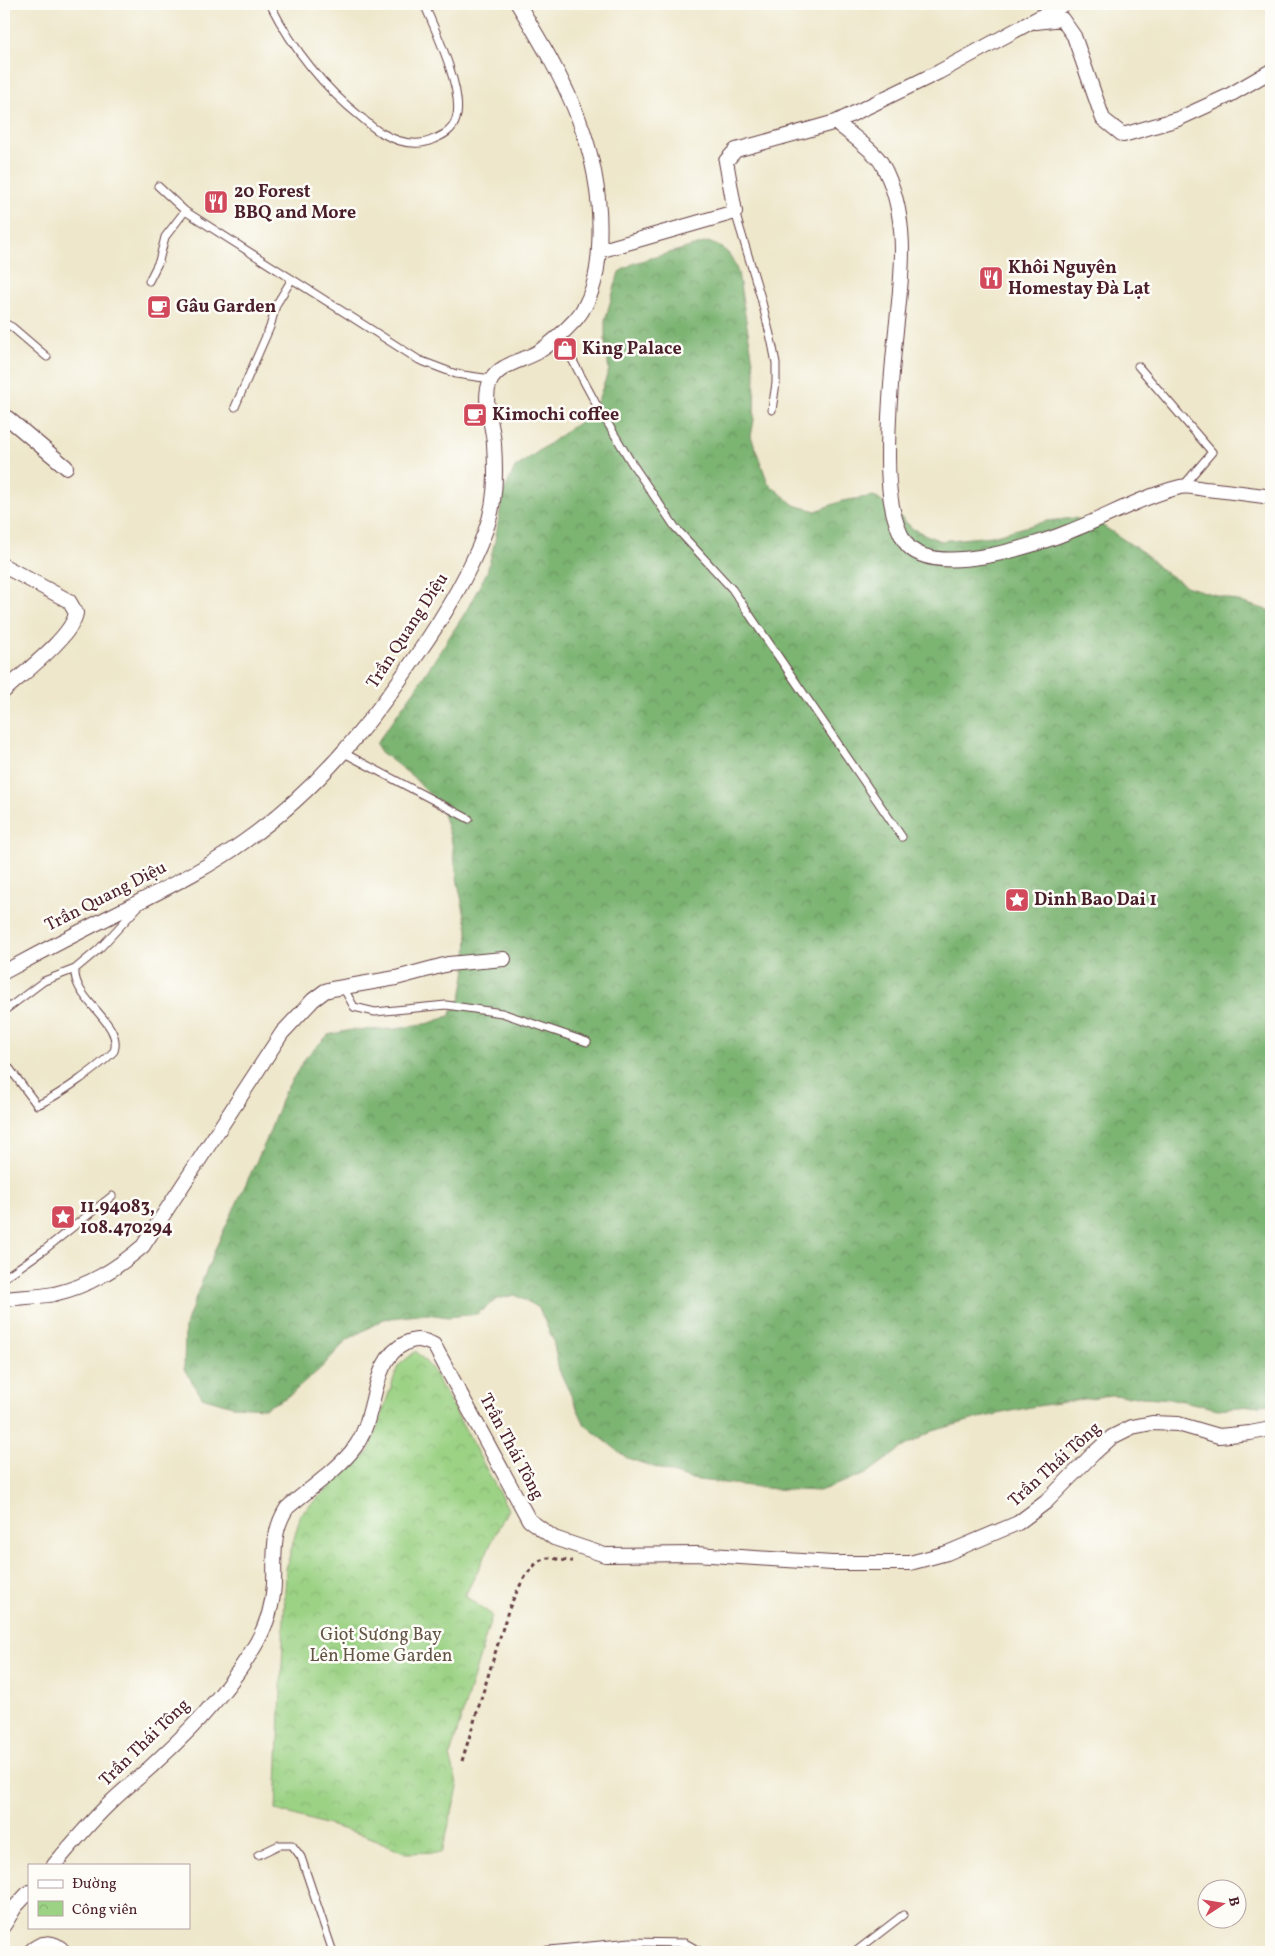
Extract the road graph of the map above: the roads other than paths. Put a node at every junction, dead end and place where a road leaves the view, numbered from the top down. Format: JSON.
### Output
{"nodes":[{"id":1,"x":270,"y":4,"type":"edge"},
{"id":2,"x":424,"y":4,"type":"edge"},
{"id":3,"x":518,"y":4,"type":"edge"},
{"id":4,"x":1064,"y":4,"type":"edge"},
{"id":5,"x":1029,"y":23,"type":"junction"},
{"id":6,"x":1271,"y":71,"type":"edge"},
{"id":7,"x":836,"y":122,"type":"junction"},
{"id":8,"x":158,"y":186,"type":"dead end"},
{"id":9,"x":185,"y":211,"type":"junction"},
{"id":10,"x":735,"y":212,"type":"junction"},
{"id":11,"x":599,"y":251,"type":"junction"},
{"id":12,"x":292,"y":279,"type":"junction"},
{"id":13,"x":148,"y":281,"type":"dead end"},
{"id":14,"x":4,"y":323,"type":"edge"},
{"id":15,"x":560,"y":337,"type":"junction"},
{"id":16,"x":47,"y":357,"type":"dead end"},
{"id":17,"x":1138,"y":366,"type":"dead end"},
{"id":18,"x":491,"y":379,"type":"junction"},
{"id":19,"x":235,"y":407,"type":"dead end"},
{"id":20,"x":772,"y":410,"type":"dead end"},
{"id":21,"x":4,"y":415,"type":"edge"},
{"id":22,"x":66,"y":467,"type":"dead end"},
{"id":23,"x":1182,"y":486,"type":"junction"},
{"id":24,"x":1271,"y":496,"type":"edge"},
{"id":25,"x":4,"y":566,"type":"edge"},
{"id":26,"x":4,"y":691,"type":"edge"},
{"id":27,"x":344,"y":753,"type":"junction"},
{"id":28,"x":470,"y":819,"type":"dead end"},
{"id":29,"x":902,"y":837,"type":"dead end"},
{"id":30,"x":147,"y":897,"type":"junction"},
{"id":31,"x":504,"y":958,"type":"dead end"},
{"id":32,"x":75,"y":969,"type":"junction"},
{"id":33,"x":4,"y":972,"type":"edge"},
{"id":34,"x":343,"y":988,"type":"junction"},
{"id":35,"x":4,"y":1011,"type":"edge"},
{"id":36,"x":587,"y":1042,"type":"dead end"},
{"id":37,"x":4,"y":1061,"type":"edge"},
{"id":38,"x":112,"y":1196,"type":"dead end"},
{"id":39,"x":4,"y":1278,"type":"edge"},
{"id":40,"x":4,"y":1298,"type":"edge"},
{"id":41,"x":1271,"y":1429,"type":"edge"},
{"id":42,"x":258,"y":1855,"type":"dead end"},
{"id":43,"x":55,"y":1864,"type":"edge"},
{"id":44,"x":28,"y":1893,"type":"edge"},
{"id":45,"x":903,"y":1915,"type":"dead end"},
{"id":46,"x":4,"y":1925,"type":"edge"},
{"id":47,"x":30,"y":1952,"type":"edge"},
{"id":48,"x":64,"y":1952,"type":"edge"},
{"id":49,"x":333,"y":1952,"type":"edge"},
{"id":50,"x":529,"y":1952,"type":"edge"},
{"id":51,"x":701,"y":1952,"type":"edge"},
{"id":52,"x":855,"y":1952,"type":"edge"}],
"edges":[{"from":1,"to":2,"type":"lane"},
{"from":3,"to":11,"type":"street"},
{"from":4,"to":5,"type":"street"},
{"from":5,"to":6,"type":"street"},
{"from":5,"to":7,"type":"street"},
{"from":7,"to":10,"type":"street"},
{"from":7,"to":23,"type":"street"},
{"from":8,"to":9,"type":"lane"},
{"from":9,"to":12,"type":"lane"},
{"from":9,"to":13,"type":"lane"},
{"from":10,"to":11,"type":"street"},
{"from":10,"to":20,"type":"lane"},
{"from":11,"to":15,"type":"street"},
{"from":12,"to":18,"type":"lane"},
{"from":12,"to":19,"type":"lane"},
{"from":14,"to":16,"type":"lane"},
{"from":15,"to":18,"type":"street"},
{"from":15,"to":29,"type":"lane"},
{"from":17,"to":23,"type":"lane"},
{"from":18,"to":27,"type":"street","name":"Trần Quang Diệu"},
{"from":21,"to":22,"type":"street"},
{"from":23,"to":24,"type":"street"},
{"from":25,"to":26,"type":"street"},
{"from":27,"to":28,"type":"lane"},
{"from":27,"to":30,"type":"street","name":"Trần Quang Diệu"},
{"from":30,"to":32,"type":"lane"},
{"from":30,"to":33,"type":"street","name":"Trần Quang Diệu"},
{"from":31,"to":34,"type":"street"},
{"from":32,"to":35,"type":"lane"},
{"from":32,"to":37,"type":"lane"},
{"from":34,"to":36,"type":"lane"},
{"from":34,"to":40,"type":"street"},
{"from":38,"to":39,"type":"lane"},
{"from":41,"to":43,"type":"street","name":"Trần Thái Tông"},
{"from":42,"to":49,"type":"lane"},
{"from":44,"to":46,"type":"street"},
{"from":45,"to":52,"type":"lane"},
{"from":47,"to":48,"type":"street"},
{"from":50,"to":51,"type":"lane"}]}
